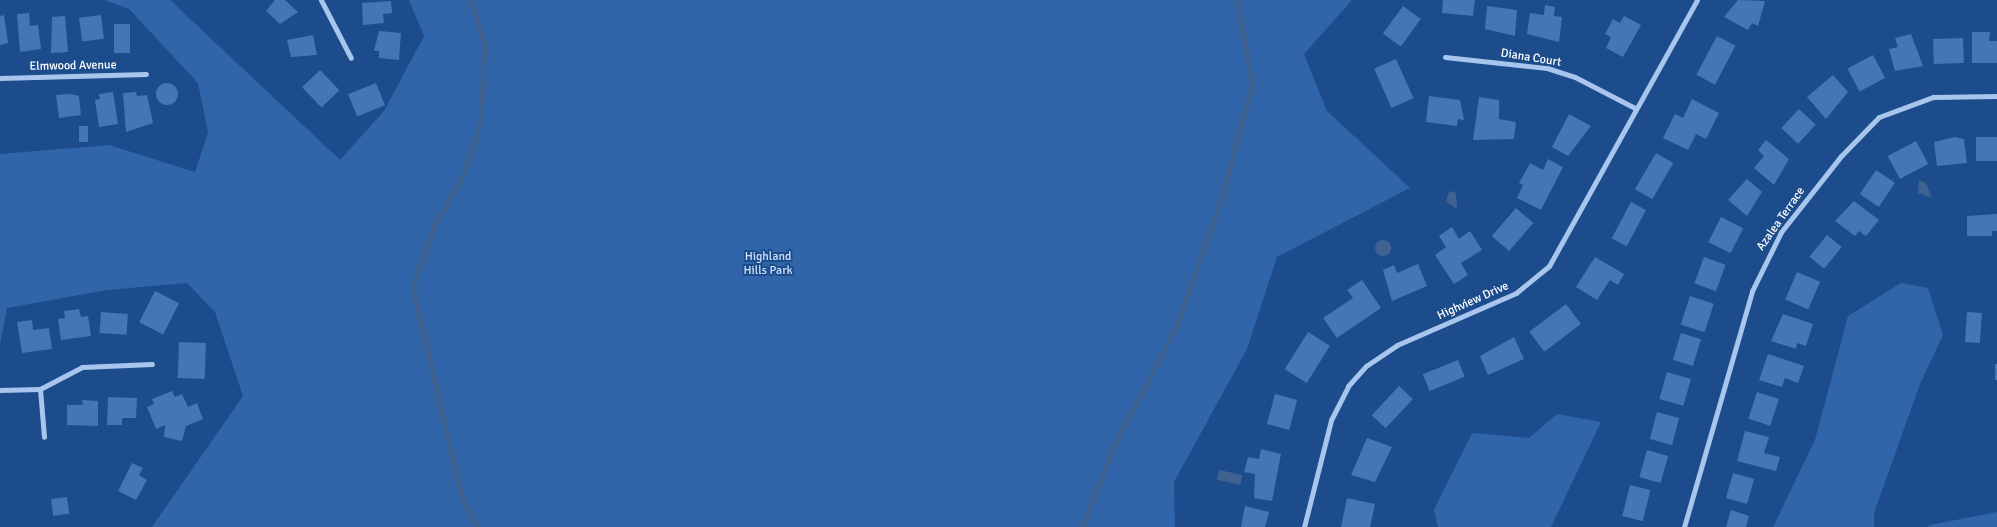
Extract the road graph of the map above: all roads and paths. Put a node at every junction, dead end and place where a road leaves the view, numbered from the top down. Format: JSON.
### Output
{"nodes":[{"id":1,"x":321,"y":0,"type":"edge"},
{"id":2,"x":1697,"y":0,"type":"edge"},
{"id":3,"x":1445,"y":57,"type":"dead end"},
{"id":4,"x":351,"y":58,"type":"dead end"},
{"id":5,"x":146,"y":74,"type":"dead end"},
{"id":6,"x":0,"y":78,"type":"edge"},
{"id":7,"x":1997,"y":96,"type":"edge"},
{"id":8,"x":1635,"y":108,"type":"junction"},
{"id":9,"x":152,"y":364,"type":"dead end"},
{"id":10,"x":40,"y":389,"type":"junction"},
{"id":11,"x":0,"y":390,"type":"edge"},
{"id":12,"x":44,"y":437,"type":"dead end"},
{"id":13,"x":1304,"y":527,"type":"edge"},
{"id":14,"x":1684,"y":527,"type":"edge"}],
"edges":[{"from":1,"to":4,"type":"street"},
{"from":2,"to":8,"type":"street","name":"Highview Drive"},
{"from":3,"to":8,"type":"street","name":"Diana Court"},
{"from":5,"to":6,"type":"street","name":"Elmwood Avenue"},
{"from":7,"to":14,"type":"street","name":"Azalea Terrace"},
{"from":8,"to":13,"type":"street","name":"Highview Drive"},
{"from":9,"to":10,"type":"street"},
{"from":10,"to":11,"type":"street"},
{"from":10,"to":12,"type":"street"}]}
